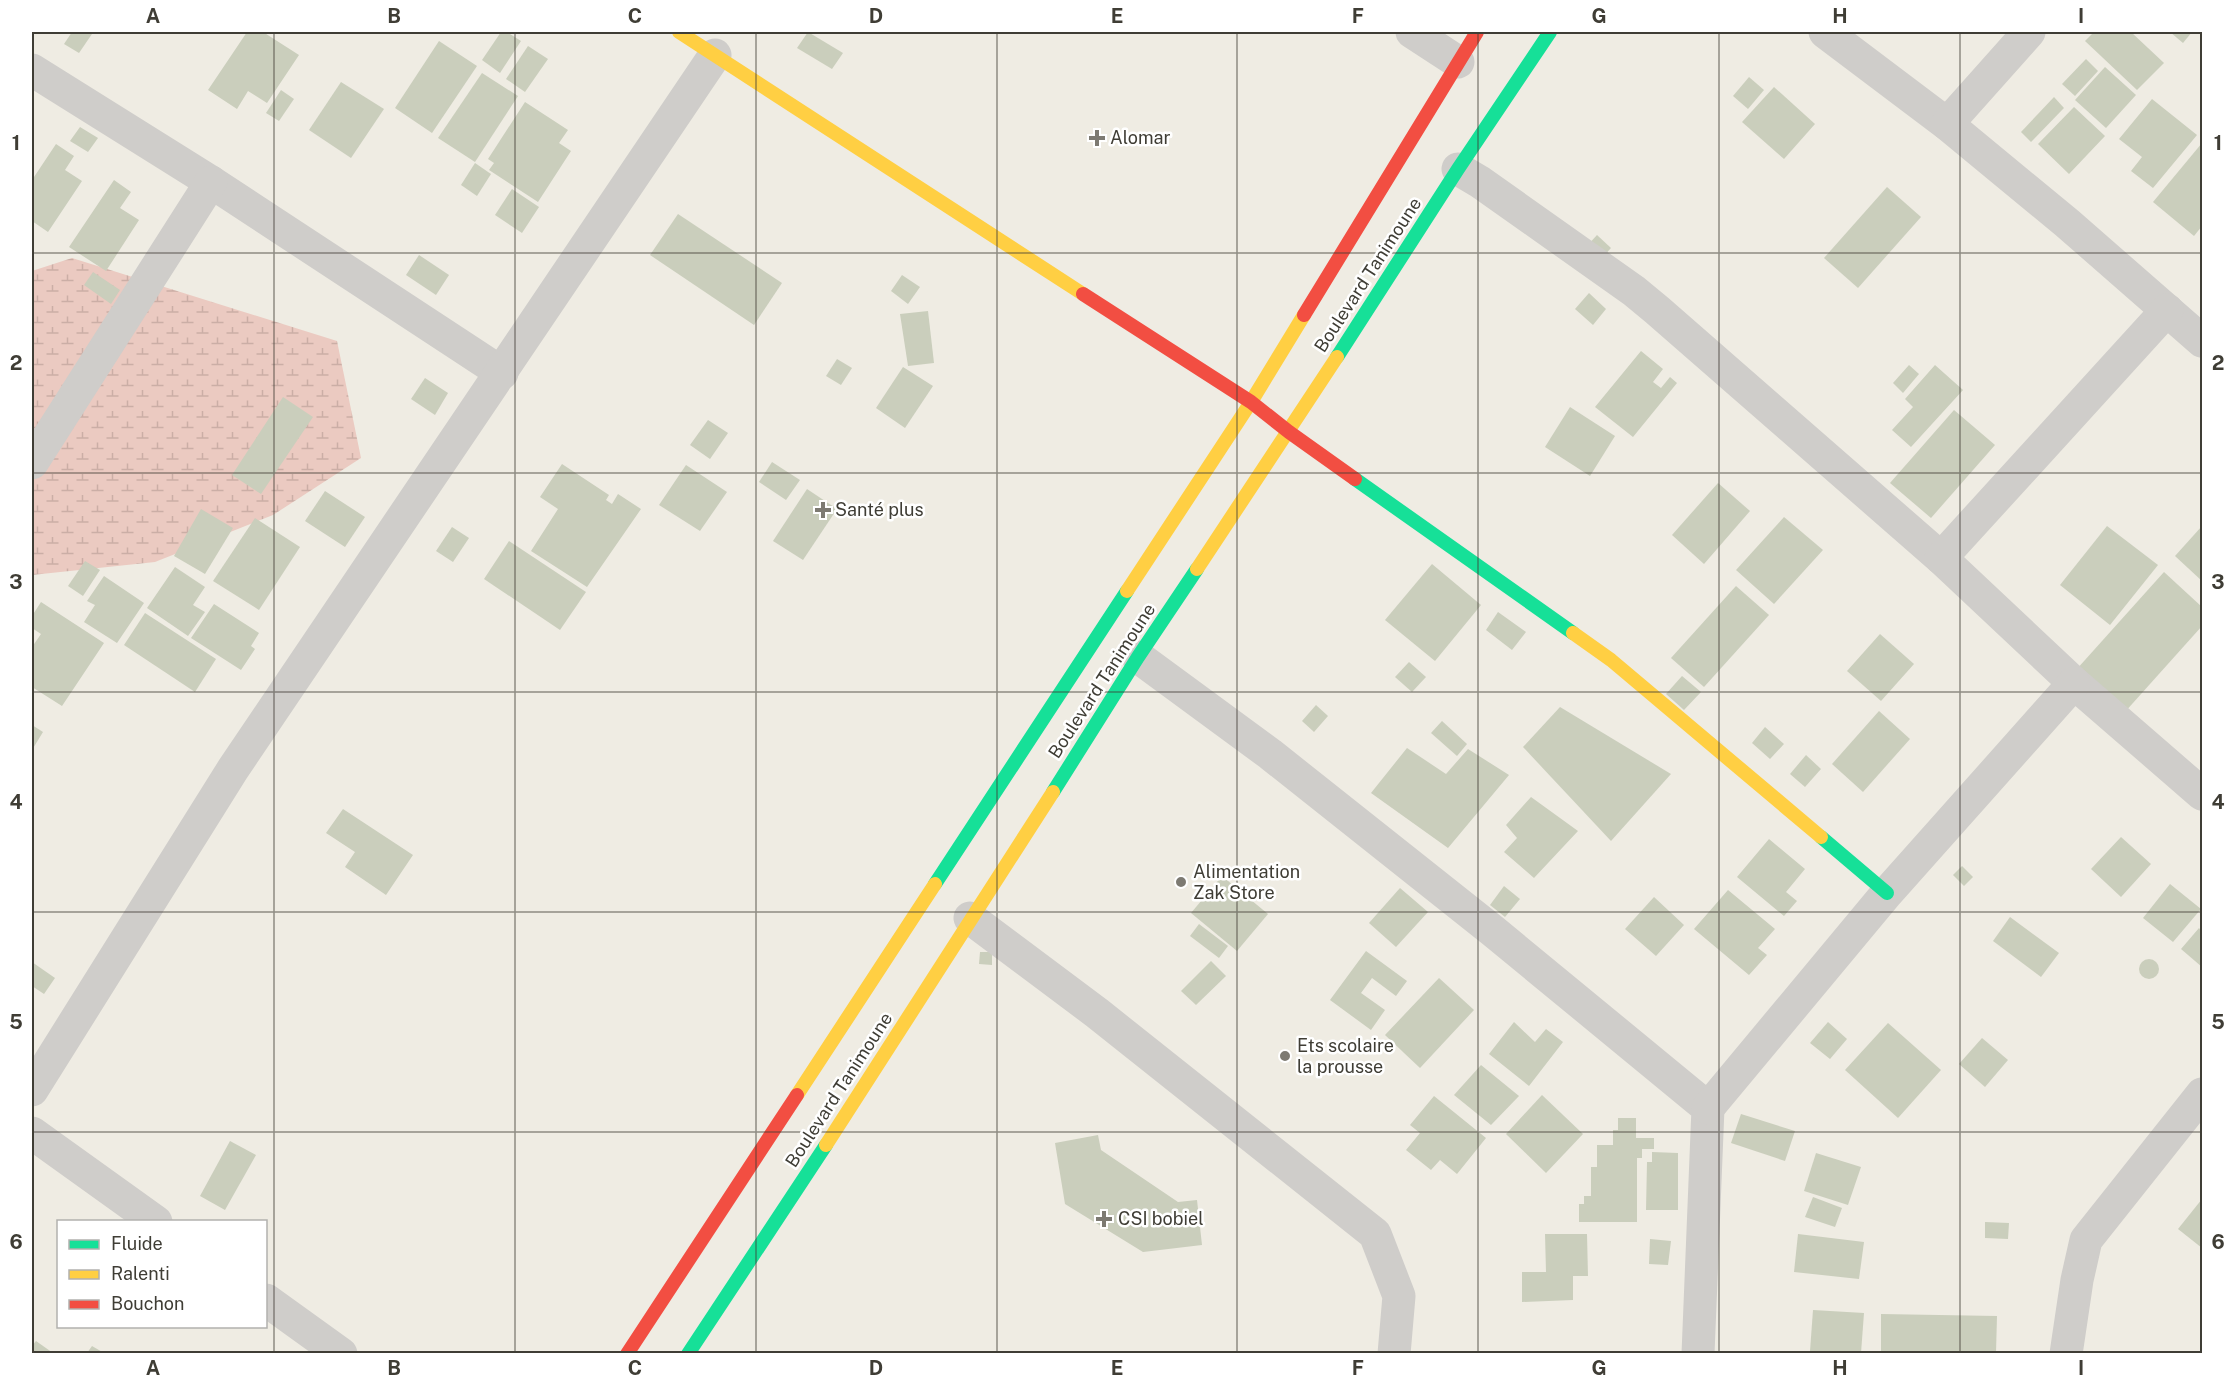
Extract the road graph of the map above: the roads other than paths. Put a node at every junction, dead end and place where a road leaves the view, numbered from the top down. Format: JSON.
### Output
{"nodes":[{"id":1,"x":679,"y":32,"type":"edge"},
{"id":2,"x":1412,"y":32,"type":"edge"},
{"id":3,"x":1477,"y":32,"type":"edge"},
{"id":4,"x":1550,"y":32,"type":"edge"},
{"id":5,"x":1825,"y":32,"type":"edge"},
{"id":6,"x":2030,"y":32,"type":"edge"},
{"id":7,"x":715,"y":55,"type":"junction"},
{"id":8,"x":1458,"y":62,"type":"junction"},
{"id":9,"x":32,"y":70,"type":"edge"},
{"id":10,"x":1947,"y":123,"type":"junction"},
{"id":11,"x":1458,"y":169,"type":"junction"},
{"id":12,"x":211,"y":182,"type":"junction"},
{"id":13,"x":2167,"y":310,"type":"junction"},
{"id":14,"x":2202,"y":341,"type":"edge"},
{"id":15,"x":502,"y":373,"type":"junction"},
{"id":16,"x":1251,"y":402,"type":"junction"},
{"id":17,"x":1289,"y":432,"type":"junction"},
{"id":18,"x":32,"y":463,"type":"edge"},
{"id":19,"x":1941,"y":558,"type":"junction"},
{"id":20,"x":1138,"y":657,"type":"junction"},
{"id":21,"x":2073,"y":683,"type":"junction"},
{"id":22,"x":2202,"y":794,"type":"edge"},
{"id":23,"x":1887,"y":893,"type":"junction"},
{"id":24,"x":970,"y":918,"type":"junction"},
{"id":25,"x":32,"y":1090,"type":"edge"},
{"id":26,"x":2202,"y":1094,"type":"edge"},
{"id":27,"x":1708,"y":1108,"type":"junction"},
{"id":28,"x":32,"y":1132,"type":"edge"},
{"id":29,"x":155,"y":1220,"type":"edge"},
{"id":30,"x":267,"y":1301,"type":"edge"},
{"id":31,"x":341,"y":1353,"type":"edge"},
{"id":32,"x":627,"y":1353,"type":"edge"},
{"id":33,"x":688,"y":1353,"type":"edge"},
{"id":34,"x":1394,"y":1353,"type":"edge"},
{"id":35,"x":1698,"y":1353,"type":"edge"},
{"id":36,"x":2066,"y":1353,"type":"edge"}],
"edges":[{"from":1,"to":7,"type":"main road"},
{"from":2,"to":8,"type":"street"},
{"from":3,"to":8,"type":"main road","name":"Boulevard Tanimoune"},
{"from":4,"to":11,"type":"main road","name":"Boulevard Tanimoune"},
{"from":5,"to":10,"type":"street"},
{"from":6,"to":10,"type":"street"},
{"from":7,"to":15,"type":"street"},
{"from":7,"to":16,"type":"main road"},
{"from":8,"to":16,"type":"main road","name":"Boulevard Tanimoune"},
{"from":9,"to":12,"type":"street"},
{"from":10,"to":13,"type":"street"},
{"from":11,"to":17,"type":"main road","name":"Boulevard Tanimoune"},
{"from":11,"to":19,"type":"street"},
{"from":12,"to":15,"type":"street"},
{"from":12,"to":18,"type":"street"},
{"from":13,"to":14,"type":"street"},
{"from":13,"to":19,"type":"street"},
{"from":15,"to":25,"type":"street"},
{"from":16,"to":17,"type":"main road"},
{"from":16,"to":32,"type":"main road","name":"Boulevard Tanimoune"},
{"from":17,"to":20,"type":"main road","name":"Boulevard Tanimoune"},
{"from":17,"to":23,"type":"main road"},
{"from":19,"to":21,"type":"street"},
{"from":20,"to":24,"type":"main road","name":"Boulevard Tanimoune"},
{"from":20,"to":27,"type":"street"},
{"from":21,"to":22,"type":"street"},
{"from":21,"to":23,"type":"street"},
{"from":23,"to":27,"type":"street"},
{"from":24,"to":33,"type":"main road","name":"Boulevard Tanimoune"},
{"from":24,"to":34,"type":"street"},
{"from":26,"to":36,"type":"street"},
{"from":27,"to":35,"type":"street"},
{"from":28,"to":29,"type":"street"},
{"from":30,"to":31,"type":"street"}]}
